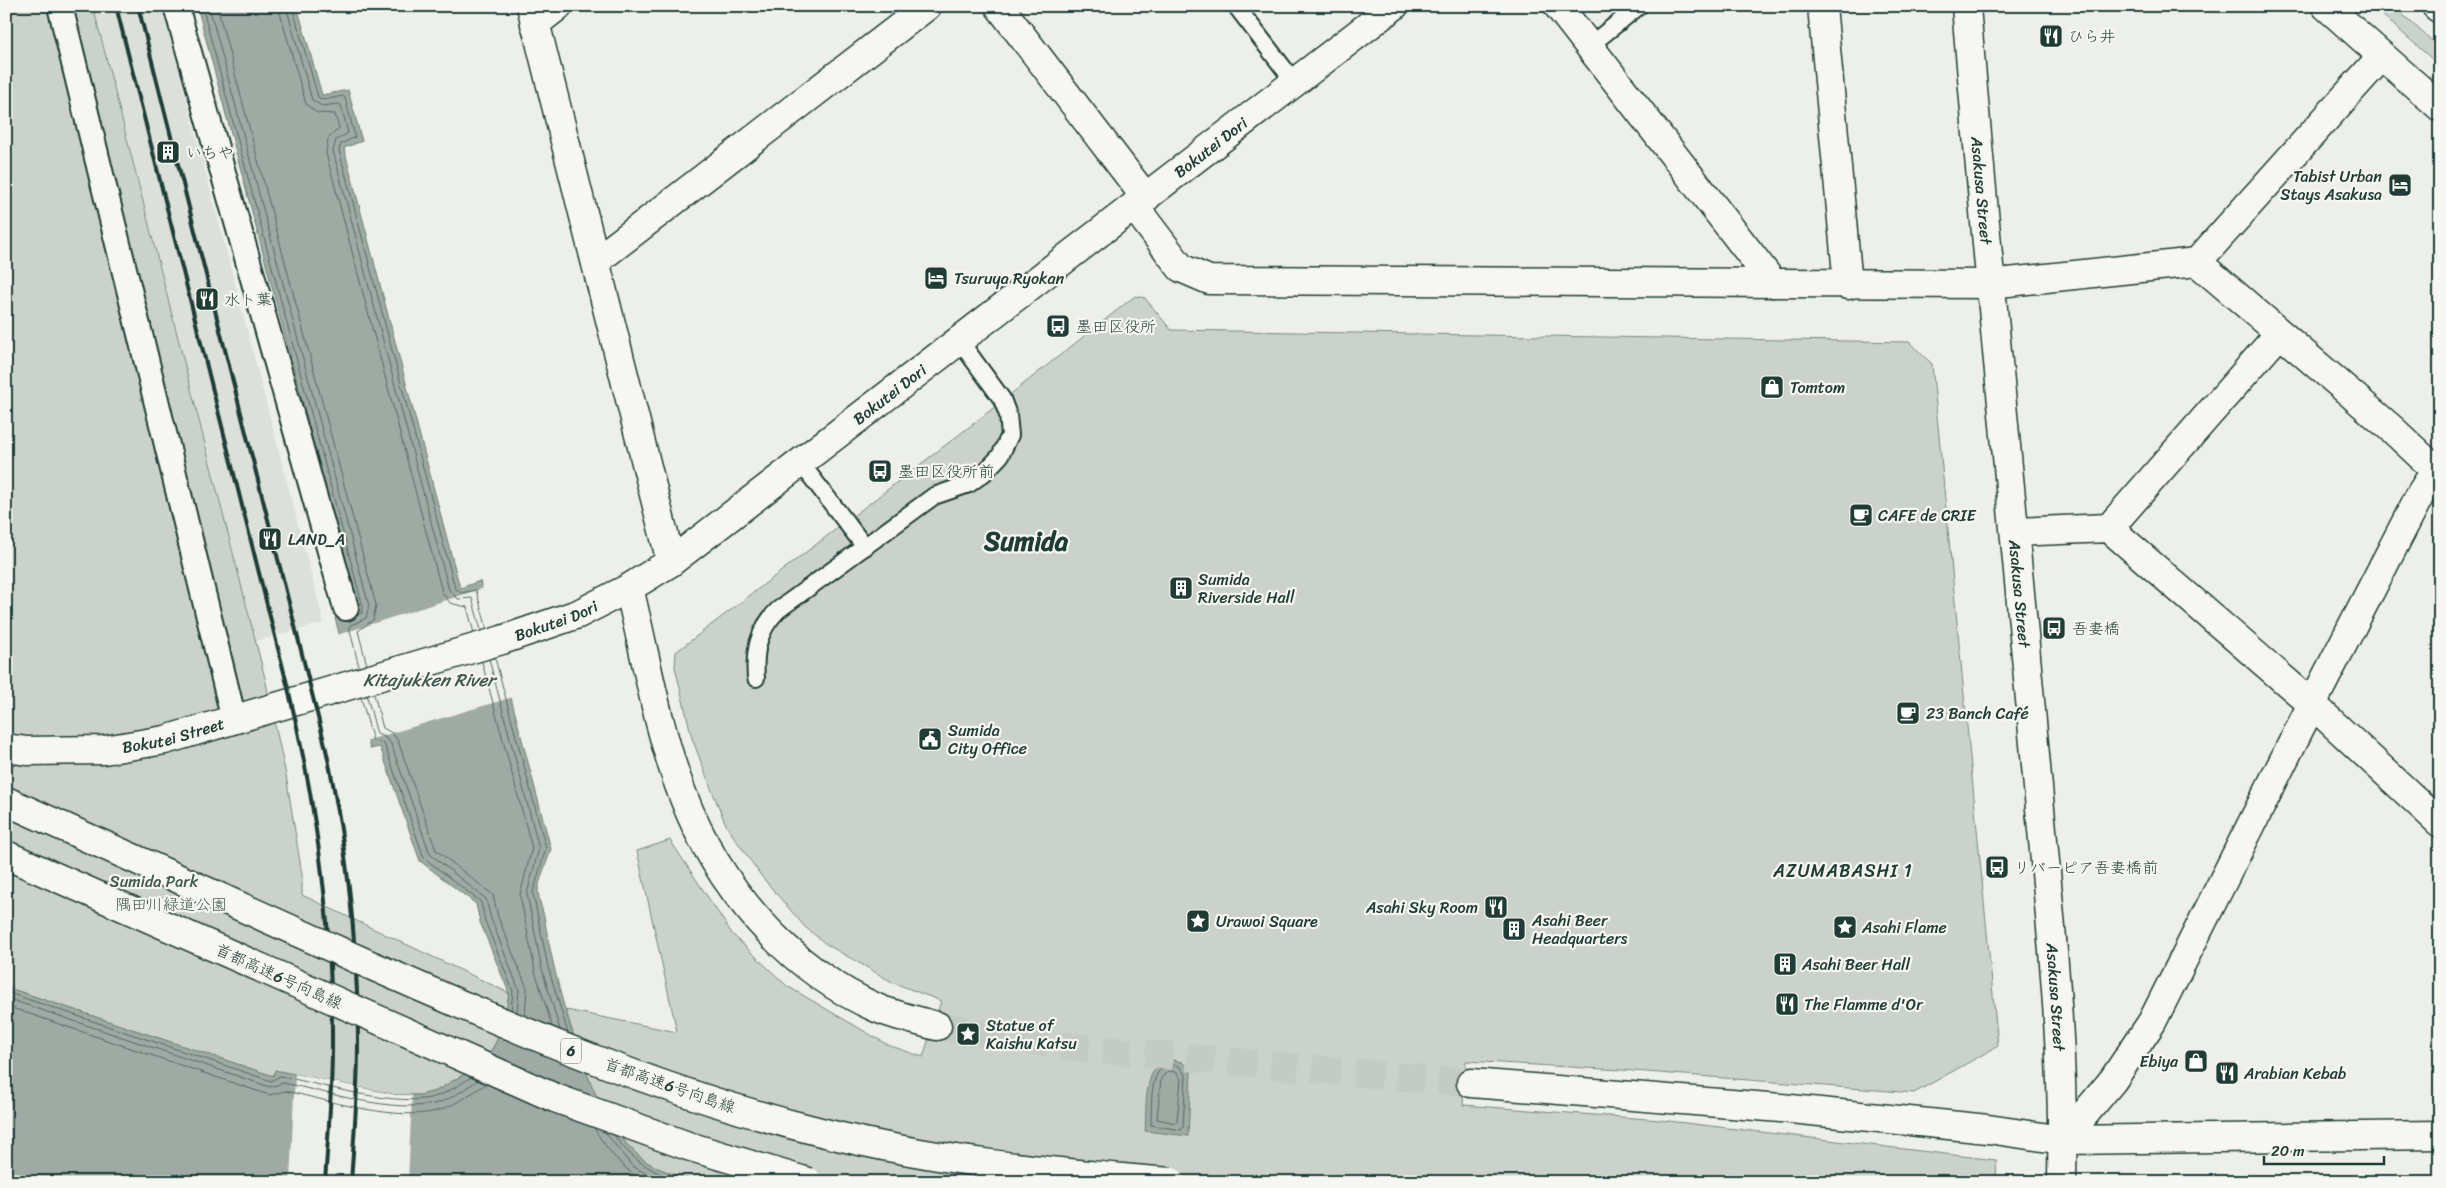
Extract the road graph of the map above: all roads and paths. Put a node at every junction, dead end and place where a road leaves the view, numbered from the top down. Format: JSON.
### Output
{"nodes":[{"id":1,"x":60,"y":6,"type":"edge"},
{"id":2,"x":176,"y":6,"type":"edge"},
{"id":3,"x":558,"y":6,"type":"edge"},
{"id":4,"x":928,"y":6,"type":"edge"},
{"id":5,"x":999,"y":6,"type":"edge"},
{"id":6,"x":1236,"y":6,"type":"edge"},
{"id":7,"x":1394,"y":6,"type":"edge"},
{"id":8,"x":1558,"y":6,"type":"edge"},
{"id":9,"x":1639,"y":6,"type":"edge"},
{"id":10,"x":1822,"y":6,"type":"edge"},
{"id":11,"x":1966,"y":6,"type":"edge"},
{"id":12,"x":2326,"y":6,"type":"edge"},
{"id":13,"x":533,"y":15,"type":"edge"},
{"id":14,"x":1589,"y":46,"type":"junction"},
{"id":15,"x":2382,"y":56,"type":"junction"},
{"id":16,"x":1295,"y":83,"type":"junction"},
{"id":17,"x":2440,"y":107,"type":"edge"},
{"id":18,"x":1140,"y":202,"type":"junction"},
{"id":19,"x":596,"y":261,"type":"junction"},
{"id":20,"x":2197,"y":262,"type":"junction"},
{"id":21,"x":1773,"y":283,"type":"junction"},
{"id":22,"x":1989,"y":284,"type":"junction"},
{"id":23,"x":1848,"y":285,"type":"junction"},
{"id":24,"x":2279,"y":334,"type":"junction"},
{"id":25,"x":960,"y":340,"type":"junction"},
{"id":26,"x":800,"y":462,"type":"junction"},
{"id":27,"x":2438,"y":469,"type":"edge"},
{"id":28,"x":2109,"y":528,"type":"junction"},
{"id":29,"x":2015,"y":532,"type":"junction"},
{"id":30,"x":864,"y":546,"type":"junction"},
{"id":31,"x":671,"y":562,"type":"junction"},
{"id":32,"x":629,"y":588,"type":"junction"},
{"id":33,"x":346,"y":608,"type":"dead end"},
{"id":34,"x":756,"y":678,"type":"dead end"},
{"id":35,"x":334,"y":689,"type":"joint"},
{"id":36,"x":2312,"y":704,"type":"junction"},
{"id":37,"x":234,"y":720,"type":"junction"},
{"id":38,"x":6,"y":748,"type":"edge"},
{"id":39,"x":6,"y":801,"type":"edge"},
{"id":40,"x":2440,"y":823,"type":"edge"},
{"id":41,"x":6,"y":855,"type":"edge"},
{"id":42,"x":936,"y":1026,"type":"tunnel mouth"},
{"id":43,"x":1471,"y":1083,"type":"tunnel mouth"},
{"id":44,"x":2440,"y":1135,"type":"edge"},
{"id":45,"x":2063,"y":1140,"type":"junction"},
{"id":46,"x":808,"y":1182,"type":"edge"},
{"id":47,"x":1171,"y":1182,"type":"edge"},
{"id":48,"x":2062,"y":1182,"type":"edge"}],
"edges":[{"from":1,"to":37,"type":"street"},
{"from":2,"to":33,"type":"street"},
{"from":3,"to":13,"type":"main road"},
{"from":4,"to":19,"type":"main road"},
{"from":5,"to":18,"type":"main road"},
{"from":6,"to":16,"type":"lane"},
{"from":7,"to":16,"type":"main road","name":"Bokutei Dori"},
{"from":8,"to":14,"type":"main road"},
{"from":9,"to":14,"type":"lane"},
{"from":10,"to":23,"type":"main road"},
{"from":11,"to":22,"type":"main road","name":"Asakusa Street"},
{"from":12,"to":15,"type":"main road"},
{"from":13,"to":19,"type":"main road"},
{"from":14,"to":21,"type":"main road"},
{"from":15,"to":17,"type":"main road"},
{"from":15,"to":20,"type":"main road"},
{"from":16,"to":18,"type":"main road","name":"Bokutei Dori"},
{"from":18,"to":21,"type":"main road"},
{"from":18,"to":25,"type":"main road","name":"Bokutei Dori"},
{"from":19,"to":31,"type":"main road"},
{"from":20,"to":22,"type":"main road"},
{"from":20,"to":24,"type":"main road"},
{"from":21,"to":23,"type":"main road"},
{"from":22,"to":23,"type":"main road"},
{"from":22,"to":29,"type":"main road","name":"Asakusa Street"},
{"from":24,"to":27,"type":"main road"},
{"from":24,"to":28,"type":"main road"},
{"from":25,"to":26,"type":"main road","name":"Bokutei Dori"},
{"from":25,"to":30,"type":"lane"},
{"from":26,"to":30,"type":"lane"},
{"from":26,"to":31,"type":"main road","name":"Bokutei Dori"},
{"from":27,"to":36,"type":"main road"},
{"from":28,"to":29,"type":"main road"},
{"from":28,"to":36,"type":"main road"},
{"from":29,"to":45,"type":"main road","name":"Asakusa Street"},
{"from":30,"to":34,"type":"lane"},
{"from":31,"to":32,"type":"main road","name":"Bokutei Dori"},
{"from":32,"to":35,"type":"main road","name":"Bokutei Dori"},
{"from":32,"to":42,"type":"main road"},
{"from":35,"to":37,"type":"main road","name":"Bokutei Street"},
{"from":36,"to":40,"type":"main road"},
{"from":36,"to":45,"type":"main road"},
{"from":37,"to":38,"type":"main road","name":"Bokutei Street"},
{"from":39,"to":47,"type":"main road","name":"首都高速6号向島線","number":"6","bridge":true},
{"from":41,"to":46,"type":"main road","name":"首都高速6号向島線","bridge":true},
{"from":43,"to":45,"type":"main road"},
{"from":44,"to":45,"type":"main road"},
{"from":45,"to":48,"type":"main road","name":"Asakusa Street"}]}
